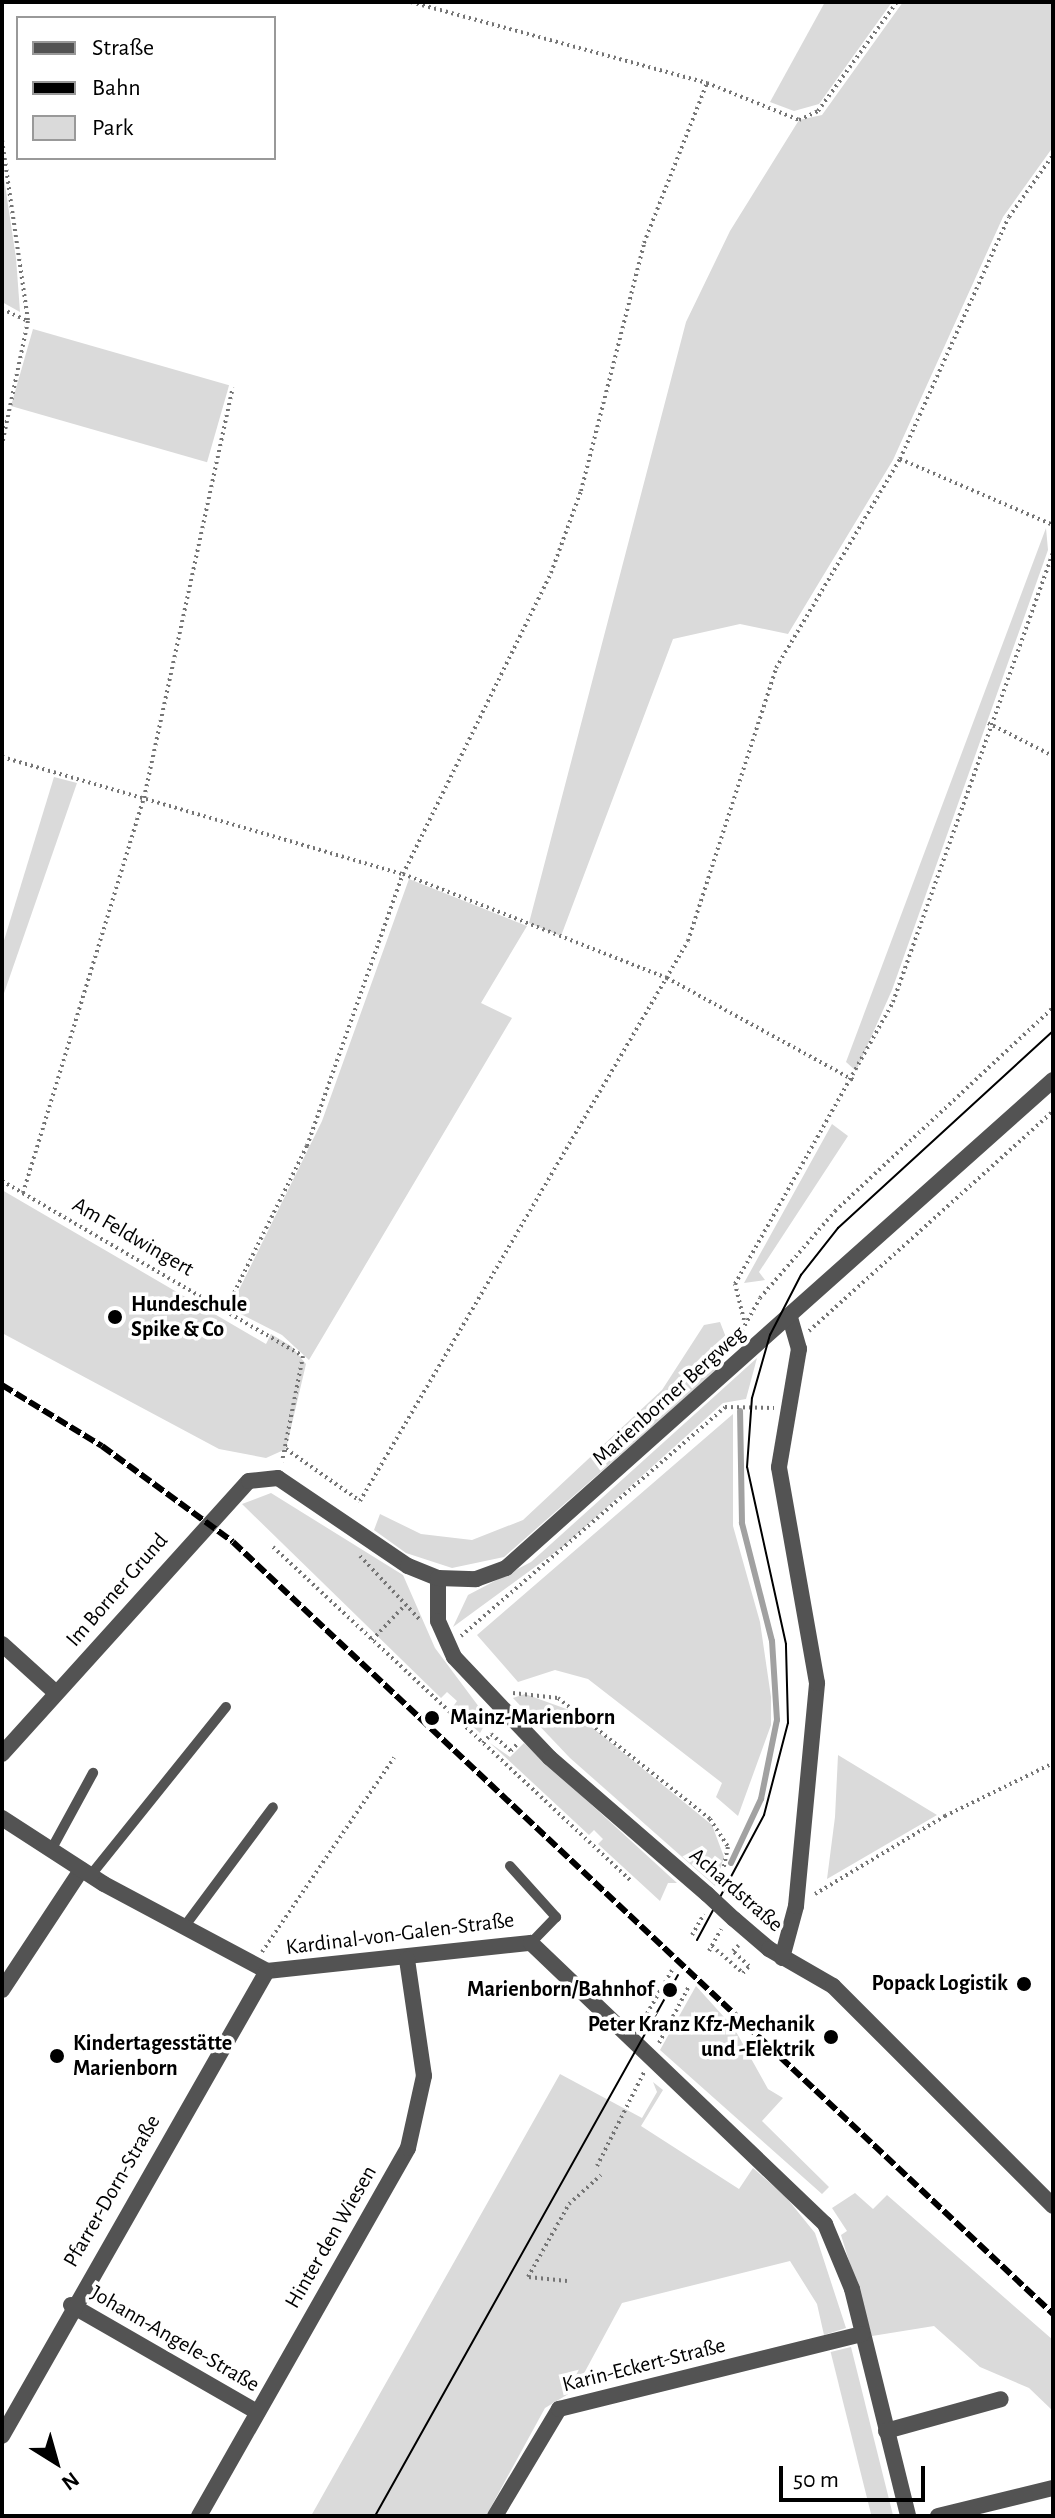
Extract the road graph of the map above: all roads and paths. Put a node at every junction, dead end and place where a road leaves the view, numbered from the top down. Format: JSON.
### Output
{"nodes":[{"id":1,"x":411,"y":2,"type":"edge"},
{"id":2,"x":897,"y":2,"type":"edge"},
{"id":3,"x":707,"y":83,"type":"junction"},
{"id":4,"x":2,"y":140,"type":"edge"},
{"id":5,"x":1053,"y":155,"type":"edge"},
{"id":6,"x":2,"y":309,"type":"edge"},
{"id":7,"x":28,"y":321,"type":"junction"},
{"id":8,"x":233,"y":388,"type":"dead end"},
{"id":9,"x":2,"y":444,"type":"edge"},
{"id":10,"x":900,"y":459,"type":"junction"},
{"id":11,"x":1053,"y":525,"type":"edge"},
{"id":12,"x":1053,"y":552,"type":"edge"},
{"id":13,"x":988,"y":723,"type":"junction"},
{"id":14,"x":1053,"y":756,"type":"edge"},
{"id":15,"x":2,"y":757,"type":"edge"},
{"id":16,"x":144,"y":798,"type":"junction"},
{"id":17,"x":403,"y":874,"type":"junction"},
{"id":18,"x":667,"y":978,"type":"junction"},
{"id":19,"x":1053,"y":1008,"type":"edge"},
{"id":20,"x":1053,"y":1080,"type":"edge"},
{"id":21,"x":855,"y":1081,"type":"junction"},
{"id":22,"x":1053,"y":1111,"type":"edge"},
{"id":23,"x":2,"y":1181,"type":"edge"},
{"id":24,"x":23,"y":1193,"type":"junction"},
{"id":25,"x":226,"y":1309,"type":"junction"},
{"id":26,"x":790,"y":1318,"type":"junction"},
{"id":27,"x":744,"y":1320,"type":"junction"},
{"id":28,"x":800,"y":1335,"type":"junction"},
{"id":29,"x":746,"y":1357,"type":"junction"},
{"id":30,"x":784,"y":1409,"type":"junction"},
{"id":31,"x":286,"y":1449,"type":"junction"},
{"id":32,"x":278,"y":1478,"type":"junction"},
{"id":33,"x":273,"y":1547,"type":"dead end"},
{"id":34,"x":354,"y":1549,"type":"dead end"},
{"id":35,"x":438,"y":1578,"type":"junction"},
{"id":36,"x":405,"y":1605,"type":"junction"},
{"id":37,"x":372,"y":1640,"type":"junction"},
{"id":38,"x":2,"y":1644,"type":"edge"},
{"id":39,"x":448,"y":1648,"type":"junction"},
{"id":40,"x":56,"y":1693,"type":"junction"},
{"id":41,"x":498,"y":1704,"type":"junction"},
{"id":42,"x":226,"y":1707,"type":"dead end"},
{"id":43,"x":526,"y":1733,"type":"junction"},
{"id":44,"x":483,"y":1743,"type":"junction"},
{"id":45,"x":2,"y":1754,"type":"edge"},
{"id":46,"x":394,"y":1758,"type":"dead end"},
{"id":47,"x":1053,"y":1763,"type":"edge"},
{"id":48,"x":93,"y":1773,"type":"dead end"},
{"id":49,"x":273,"y":1807,"type":"dead end"},
{"id":50,"x":2,"y":1818,"type":"edge"},
{"id":51,"x":51,"y":1850,"type":"junction"},
{"id":52,"x":510,"y":1866,"type":"dead end"},
{"id":53,"x":85,"y":1873,"type":"junction"},
{"id":54,"x":631,"y":1881,"type":"dead end"},
{"id":55,"x":711,"y":1897,"type":"junction"},
{"id":56,"x":796,"y":1906,"type":"junction"},
{"id":57,"x":728,"y":1921,"type":"junction"},
{"id":58,"x":184,"y":1927,"type":"junction"},
{"id":59,"x":692,"y":1935,"type":"dead end"},
{"id":60,"x":531,"y":1943,"type":"junction"},
{"id":61,"x":739,"y":1945,"type":"dead end"},
{"id":62,"x":782,"y":1958,"type":"junction"},
{"id":63,"x":407,"y":1959,"type":"junction"},
{"id":64,"x":260,"y":1968,"type":"junction"},
{"id":65,"x":672,"y":1970,"type":"dead end"},
{"id":66,"x":689,"y":1986,"type":"dead end"},
{"id":67,"x":2,"y":1990,"type":"edge"},
{"id":68,"x":649,"y":2012,"type":"dead end"},
{"id":69,"x":652,"y":2055,"type":"junction"},
{"id":70,"x":597,"y":2166,"type":"dead end"},
{"id":71,"x":601,"y":2175,"type":"dead end"},
{"id":72,"x":1053,"y":2206,"type":"edge"},
{"id":73,"x":567,"y":2281,"type":"dead end"},
{"id":74,"x":71,"y":2305,"type":"junction"},
{"id":75,"x":862,"y":2334,"type":"junction"},
{"id":76,"x":1001,"y":2399,"type":"dead end"},
{"id":77,"x":257,"y":2412,"type":"junction"},
{"id":78,"x":886,"y":2431,"type":"junction"},
{"id":79,"x":2,"y":2436,"type":"edge"},
{"id":80,"x":1053,"y":2488,"type":"edge"},
{"id":81,"x":199,"y":2516,"type":"edge"},
{"id":82,"x":495,"y":2516,"type":"edge"},
{"id":83,"x":908,"y":2516,"type":"edge"},
{"id":84,"x":938,"y":2516,"type":"edge"}],
"edges":[{"from":1,"to":3,"type":"path"},
{"from":2,"to":3,"type":"path"},
{"from":3,"to":17,"type":"path"},
{"from":4,"to":7,"type":"path"},
{"from":5,"to":10,"type":"path"},
{"from":6,"to":7,"type":"path"},
{"from":7,"to":9,"type":"path"},
{"from":8,"to":16,"type":"path"},
{"from":10,"to":11,"type":"path"},
{"from":10,"to":18,"type":"path"},
{"from":12,"to":13,"type":"path"},
{"from":13,"to":14,"type":"path"},
{"from":13,"to":21,"type":"path"},
{"from":15,"to":16,"type":"path"},
{"from":16,"to":17,"type":"path"},
{"from":16,"to":24,"type":"path"},
{"from":17,"to":18,"type":"path"},
{"from":17,"to":25,"type":"path"},
{"from":18,"to":21,"type":"path"},
{"from":18,"to":31,"type":"path"},
{"from":19,"to":27,"type":"path"},
{"from":20,"to":26,"type":"street","name":"Marienborner Bergweg"},
{"from":21,"to":27,"type":"path"},
{"from":22,"to":28,"type":"path"},
{"from":23,"to":24,"type":"path","name":"Am Feldwingert"},
{"from":24,"to":25,"type":"path","name":"Am Feldwingert"},
{"from":25,"to":31,"type":"path","name":"Am Feldwingert"},
{"from":26,"to":28,"type":"street"},
{"from":26,"to":29,"type":"street","name":"Marienborner Bergweg"},
{"from":27,"to":29,"type":"path"},
{"from":28,"to":30,"type":"street"},
{"from":29,"to":35,"type":"street","name":"Marienborner Bergweg"},
{"from":30,"to":39,"type":"path"},
{"from":30,"to":56,"type":"street"},
{"from":31,"to":32,"type":"path","name":"Am Feldwingert"},
{"from":32,"to":35,"type":"street","name":"Marienborner Bergweg"},
{"from":32,"to":40,"type":"street","name":"Im Borner Grund"},
{"from":33,"to":37,"type":"path"},
{"from":34,"to":36,"type":"path"},
{"from":35,"to":39,"type":"street","name":"Achardstraße"},
{"from":36,"to":37,"type":"path"},
{"from":36,"to":39,"type":"path"},
{"from":37,"to":44,"type":"path"},
{"from":38,"to":40,"type":"street"},
{"from":39,"to":41,"type":"street","name":"Achardstraße"},
{"from":40,"to":45,"type":"street","name":"Im Borner Grund"},
{"from":41,"to":43,"type":"street","name":"Achardstraße"},
{"from":41,"to":55,"type":"path"},
{"from":42,"to":53,"type":"lane"},
{"from":43,"to":44,"type":"path"},
{"from":43,"to":55,"type":"street","name":"Achardstraße"},
{"from":44,"to":54,"type":"path"},
{"from":46,"to":64,"type":"path"},
{"from":47,"to":56,"type":"path"},
{"from":48,"to":51,"type":"lane"},
{"from":49,"to":58,"type":"lane"},
{"from":50,"to":51,"type":"street"},
{"from":51,"to":53,"type":"street"},
{"from":52,"to":60,"type":"lane"},
{"from":53,"to":58,"type":"street"},
{"from":53,"to":67,"type":"street"},
{"from":55,"to":57,"type":"street","name":"Achardstraße","bridge":true},
{"from":55,"to":59,"type":"path"},
{"from":56,"to":62,"type":"street"},
{"from":57,"to":61,"type":"path"},
{"from":57,"to":62,"type":"street","name":"Achardstraße"},
{"from":58,"to":64,"type":"street"},
{"from":60,"to":63,"type":"street","name":"Kardinal-von-Galen-Straße"},
{"from":60,"to":69,"type":"street","name":"Kardinal-von-Galen-Straße"},
{"from":62,"to":72,"type":"street","name":"Achardstraße"},
{"from":63,"to":64,"type":"street","name":"Kardinal-von-Galen-Straße"},
{"from":63,"to":77,"type":"street","name":"Hinter den Wiesen"},
{"from":64,"to":74,"type":"street","name":"Pfarrer-Dorn-Straße"},
{"from":65,"to":68,"type":"path"},
{"from":66,"to":69,"type":"path"},
{"from":69,"to":70,"type":"path"},
{"from":69,"to":75,"type":"street","name":"Kardinal-von-Galen-Straße"},
{"from":71,"to":73,"type":"path"},
{"from":74,"to":77,"type":"street","name":"Johann-Angele-Straße"},
{"from":74,"to":79,"type":"street","name":"Pfarrer-Dorn-Straße"},
{"from":75,"to":78,"type":"street","name":"Kardinal-von-Galen-Straße"},
{"from":75,"to":82,"type":"street","name":"Karin-Eckert-Straße"},
{"from":76,"to":78,"type":"street"},
{"from":77,"to":81,"type":"street","name":"Hinter den Wiesen"},
{"from":78,"to":83,"type":"street","name":"Kardinal-von-Galen-Straße"},
{"from":80,"to":84,"type":"street"}]}
